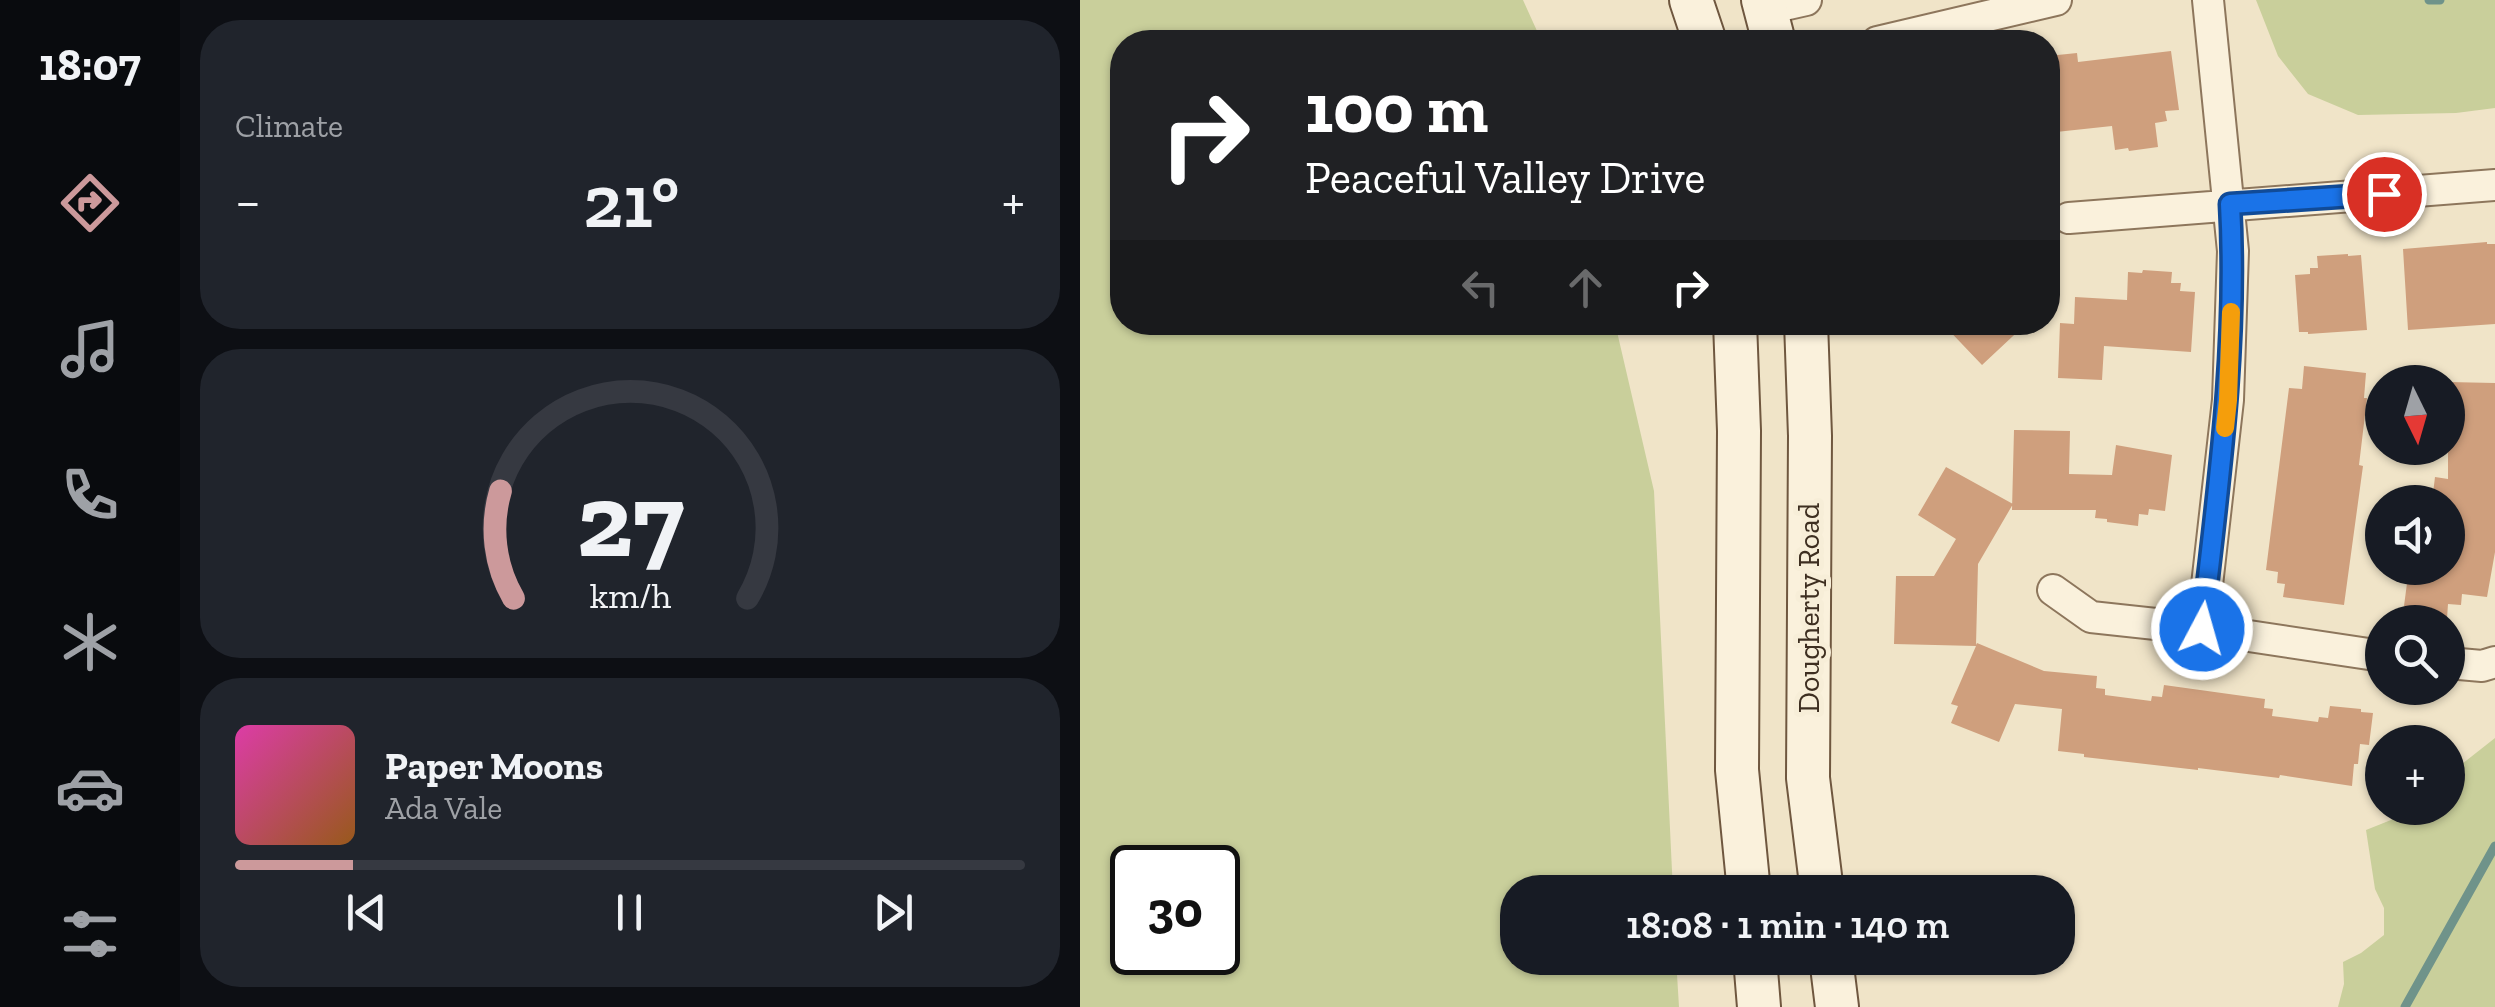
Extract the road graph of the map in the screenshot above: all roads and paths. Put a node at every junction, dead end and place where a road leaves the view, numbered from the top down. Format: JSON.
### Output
{"nodes":[{"id":1,"x":1691,"y":0,"type":"edge"},
{"id":2,"x":2056,"y":0,"type":"edge"},
{"id":3,"x":2208,"y":0,"type":"edge"},
{"id":4,"x":1701,"y":30,"type":"edge"},
{"id":5,"x":1927,"y":30,"type":"edge"},
{"id":6,"x":2495,"y":186,"type":"edge"},
{"id":7,"x":2230,"y":204,"type":"junction"},
{"id":8,"x":2070,"y":218,"type":"dead end"},
{"id":9,"x":1735,"y":335,"type":"edge"},
{"id":10,"x":1806,"y":335,"type":"edge"},
{"id":11,"x":2053,"y":590,"type":"dead end"},
{"id":12,"x":2202,"y":629,"type":"junction"},
{"id":13,"x":2365,"y":653,"type":"edge"},
{"id":14,"x":2495,"y":662,"type":"edge"},
{"id":15,"x":2465,"y":664,"type":"edge"},
{"id":16,"x":1747,"y":875,"type":"edge"},
{"id":17,"x":1820,"y":875,"type":"edge"},
{"id":18,"x":1756,"y":975,"type":"edge"},
{"id":19,"x":1833,"y":975,"type":"edge"},
{"id":20,"x":1759,"y":1007,"type":"edge"},
{"id":21,"x":1838,"y":1007,"type":"edge"}],
"edges":[{"from":1,"to":4,"type":"main road"},
{"from":2,"to":5,"type":"street"},
{"from":3,"to":7,"type":"street"},
{"from":6,"to":7,"type":"street"},
{"from":7,"to":8,"type":"street"},
{"from":7,"to":12,"type":"street"},
{"from":9,"to":16,"type":"main road"},
{"from":10,"to":17,"type":"main road","name":"Dougherty Road"},
{"from":11,"to":12,"type":"street"},
{"from":12,"to":13,"type":"street"},
{"from":14,"to":15,"type":"street"},
{"from":18,"to":20,"type":"main road"},
{"from":19,"to":21,"type":"main road"}]}
